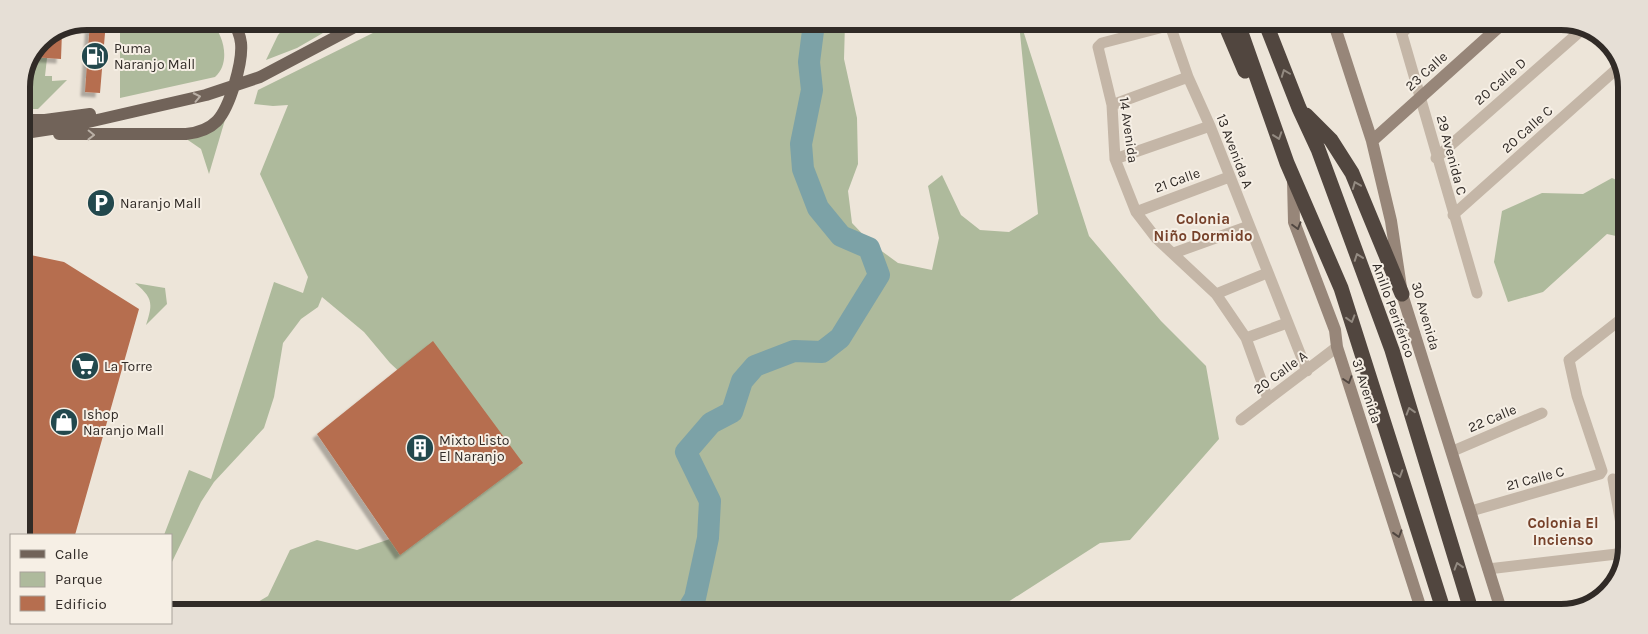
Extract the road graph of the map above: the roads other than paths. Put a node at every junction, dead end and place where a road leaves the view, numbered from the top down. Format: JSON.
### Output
{"nodes":[{"id":1,"x":236,"y":30,"type":"edge"},
{"id":2,"x":349,"y":30,"type":"edge"},
{"id":3,"x":1137,"y":30,"type":"edge"},
{"id":4,"x":1174,"y":30,"type":"edge"},
{"id":5,"x":1228,"y":30,"type":"edge"},
{"id":6,"x":1240,"y":30,"type":"edge"},
{"id":7,"x":1268,"y":30,"type":"edge"},
{"id":8,"x":1336,"y":30,"type":"edge"},
{"id":9,"x":1400,"y":30,"type":"edge"},
{"id":10,"x":1495,"y":30,"type":"edge"},
{"id":11,"x":1578,"y":33,"type":"edge"},
{"id":12,"x":1615,"y":70,"type":"edge"},
{"id":13,"x":1188,"y":77,"type":"junction"},
{"id":14,"x":1421,"y":96,"type":"junction"},
{"id":15,"x":1112,"y":105,"type":"junction"},
{"id":16,"x":150,"y":107,"type":"junction"},
{"id":17,"x":1298,"y":108,"type":"junction"},
{"id":18,"x":1270,"y":114,"type":"junction"},
{"id":19,"x":30,"y":120,"type":"edge"},
{"id":20,"x":1210,"y":126,"type":"junction"},
{"id":21,"x":30,"y":133,"type":"edge"},
{"id":22,"x":30,"y":134,"type":"edge"},
{"id":23,"x":1372,"y":141,"type":"junction"},
{"id":24,"x":1436,"y":158,"type":"junction"},
{"id":25,"x":1115,"y":159,"type":"junction"},
{"id":26,"x":1229,"y":177,"type":"junction"},
{"id":27,"x":1293,"y":178,"type":"junction"},
{"id":28,"x":1136,"y":212,"type":"junction"},
{"id":29,"x":1453,"y":215,"type":"junction"},
{"id":30,"x":1249,"y":226,"type":"junction"},
{"id":31,"x":1174,"y":253,"type":"junction"},
{"id":32,"x":1268,"y":273,"type":"junction"},
{"id":33,"x":1216,"y":294,"type":"junction"},
{"id":34,"x":1402,"y":294,"type":"junction"},
{"id":35,"x":1476,"y":294,"type":"dead end"},
{"id":36,"x":1618,"y":321,"type":"edge"},
{"id":37,"x":1287,"y":323,"type":"junction"},
{"id":38,"x":1246,"y":338,"type":"junction"},
{"id":39,"x":1337,"y":347,"type":"junction"},
{"id":40,"x":1307,"y":372,"type":"junction"},
{"id":41,"x":1268,"y":399,"type":"junction"},
{"id":42,"x":1542,"y":413,"type":"dead end"},
{"id":43,"x":1241,"y":420,"type":"dead end"},
{"id":44,"x":1454,"y":451,"type":"junction"},
{"id":45,"x":1613,"y":479,"type":"dead end"},
{"id":46,"x":1618,"y":498,"type":"edge"},
{"id":47,"x":1471,"y":511,"type":"junction"},
{"id":48,"x":1618,"y":551,"type":"edge"},
{"id":49,"x":1488,"y":569,"type":"junction"},
{"id":50,"x":1419,"y":604,"type":"edge"},
{"id":51,"x":1441,"y":604,"type":"edge"},
{"id":52,"x":1470,"y":604,"type":"edge"},
{"id":53,"x":1499,"y":604,"type":"edge"}],
"edges":[{"from":22,"to":1,"type":"main road","one_way":true},
{"from":16,"to":2,"type":"main road","one_way":true},
{"from":3,"to":15,"type":"street","name":"14 Avenida"},
{"from":4,"to":13,"type":"street","name":"13 Avenida A"},
{"from":5,"to":18,"type":"highway"},
{"from":6,"to":18,"type":"highway"},
{"from":17,"to":7,"type":"highway","name":"Anillo Periférico","one_way":true},
{"from":8,"to":23,"type":"street","name":"30 Avenida"},
{"from":9,"to":14,"type":"street","name":"29 Avenida C"},
{"from":10,"to":14,"type":"street","name":"23 Calle"},
{"from":11,"to":24,"type":"street","name":"20 Calle D"},
{"from":12,"to":29,"type":"street","name":"20 Calle C"},
{"from":13,"to":15,"type":"street"},
{"from":13,"to":20,"type":"street","name":"13 Avenida A"},
{"from":14,"to":23,"type":"street","name":"23 Calle"},
{"from":14,"to":24,"type":"street","name":"29 Avenida C"},
{"from":15,"to":25,"type":"street","name":"14 Avenida"},
{"from":16,"to":19,"type":"main road"},
{"from":16,"to":21,"type":"main road"},
{"from":34,"to":17,"type":"highway","one_way":true},
{"from":52,"to":17,"type":"highway","name":"Anillo Periférico","one_way":true},
{"from":18,"to":27,"type":"highway","one_way":true},
{"from":20,"to":25,"type":"street"},
{"from":20,"to":26,"type":"street","name":"13 Avenida A"},
{"from":23,"to":34,"type":"street","name":"30 Avenida"},
{"from":24,"to":29,"type":"street","name":"29 Avenida C"},
{"from":25,"to":28,"type":"street","name":"14 Avenida"},
{"from":26,"to":28,"type":"street","name":"21 Calle"},
{"from":26,"to":30,"type":"street","name":"13 Avenida A"},
{"from":27,"to":39,"type":"street","name":"31 Avenida","one_way":true},
{"from":27,"to":51,"type":"highway","one_way":true},
{"from":28,"to":31,"type":"street","name":"14 Avenida"},
{"from":29,"to":35,"type":"street","name":"29 Avenida C"},
{"from":30,"to":31,"type":"street"},
{"from":30,"to":32,"type":"street","name":"13 Avenida A"},
{"from":31,"to":33,"type":"street","name":"14 Avenida"},
{"from":32,"to":33,"type":"street"},
{"from":32,"to":37,"type":"street","name":"13 Avenida A"},
{"from":33,"to":38,"type":"street","name":"14 Avenida"},
{"from":34,"to":44,"type":"street","name":"30 Avenida"},
{"from":36,"to":47,"type":"street","name":"21 Calle C"},
{"from":37,"to":38,"type":"street"},
{"from":37,"to":40,"type":"street","name":"13 Avenida A"},
{"from":38,"to":41,"type":"street","name":"14 Avenida"},
{"from":39,"to":40,"type":"street","name":"20 Calle A"},
{"from":39,"to":50,"type":"street","name":"31 Avenida","one_way":true},
{"from":40,"to":41,"type":"street","name":"20 Calle A"},
{"from":41,"to":43,"type":"street","name":"20 Calle A"},
{"from":42,"to":44,"type":"street","name":"22 Calle"},
{"from":44,"to":47,"type":"street","name":"30 Avenida"},
{"from":45,"to":46,"type":"street"},
{"from":47,"to":49,"type":"street","name":"30 Avenida"},
{"from":48,"to":49,"type":"street"},
{"from":49,"to":53,"type":"street","name":"30 Avenida"}]}
